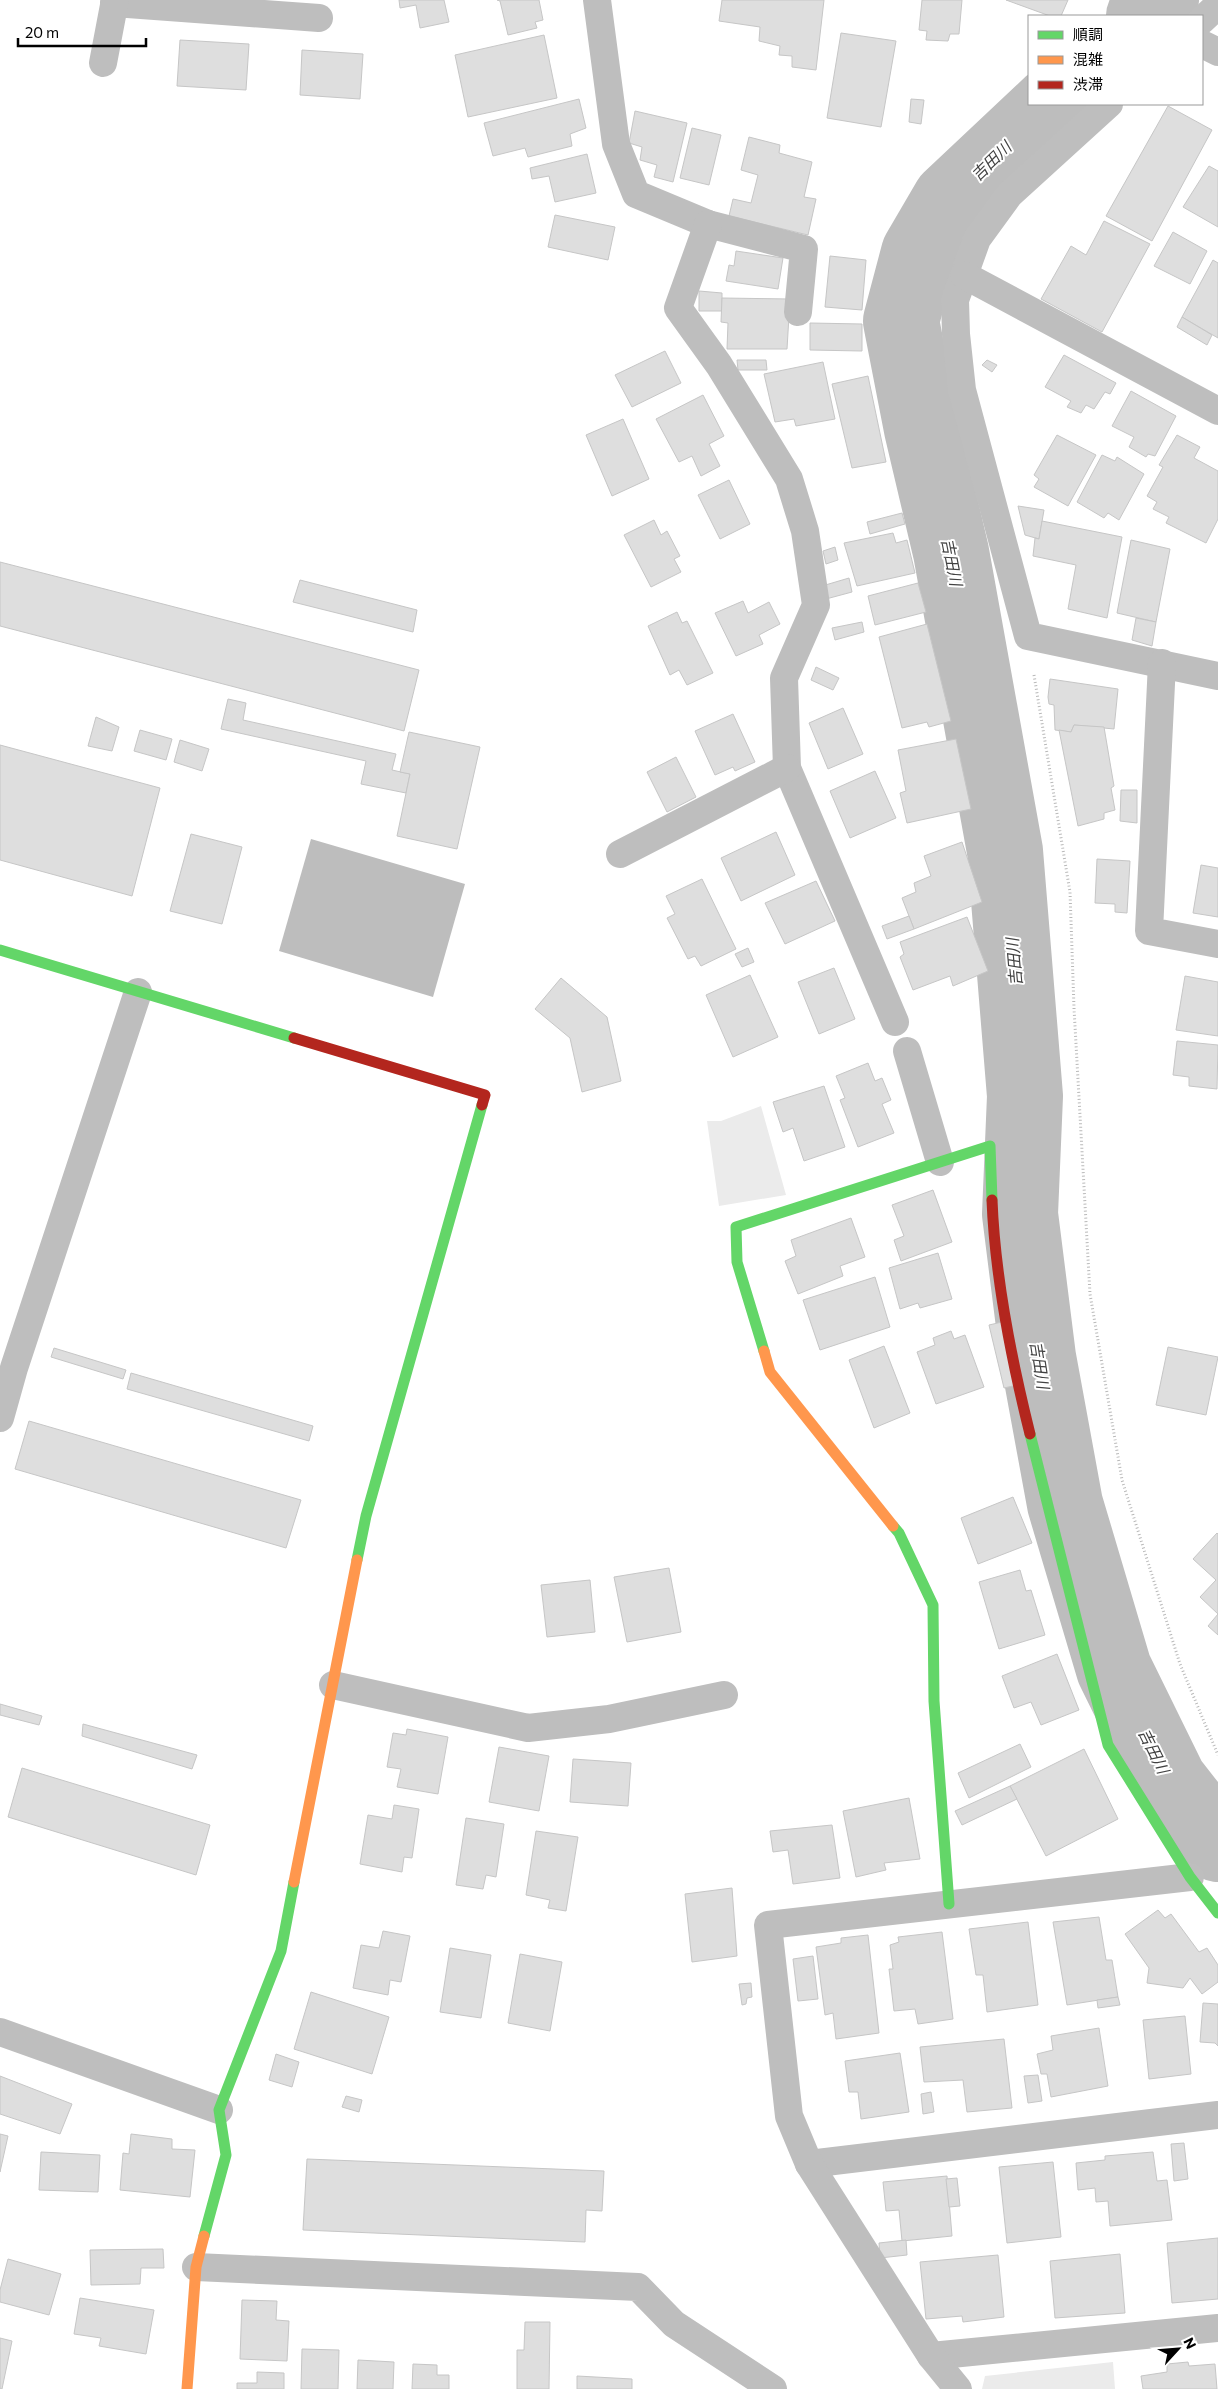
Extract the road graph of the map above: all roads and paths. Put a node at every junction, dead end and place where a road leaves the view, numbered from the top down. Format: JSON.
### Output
{"nodes":[{"id":1,"x":597,"y":0,"type":"edge"},
{"id":2,"x":115,"y":2,"type":"edge"},
{"id":3,"x":1218,"y":5,"type":"edge"},
{"id":4,"x":319,"y":18,"type":"dead end"},
{"id":5,"x":1203,"y":19,"type":"edge"},
{"id":6,"x":1203,"y":44,"type":"edge"},
{"id":7,"x":1218,"y":52,"type":"edge"},
{"id":8,"x":104,"y":63,"type":"dead end"},
{"id":9,"x":1108,"y":105,"type":"edge"},
{"id":10,"x":708,"y":224,"type":"junction"},
{"id":11,"x":964,"y":276,"type":"junction"},
{"id":12,"x":798,"y":312,"type":"dead end"},
{"id":13,"x":1218,"y":411,"type":"edge"},
{"id":14,"x":1028,"y":636,"type":"junction"},
{"id":15,"x":1162,"y":663,"type":"junction"},
{"id":16,"x":1218,"y":676,"type":"edge"},
{"id":17,"x":787,"y":768,"type":"junction"},
{"id":18,"x":620,"y":854,"type":"dead end"},
{"id":19,"x":1218,"y":944,"type":"edge"},
{"id":20,"x":0,"y":950,"type":"edge"},
{"id":21,"x":138,"y":992,"type":"junction"},
{"id":22,"x":895,"y":1022,"type":"dead end"},
{"id":23,"x":906,"y":1051,"type":"dead end"},
{"id":24,"x":940,"y":1162,"type":"junction"},
{"id":25,"x":0,"y":1418,"type":"edge"},
{"id":26,"x":333,"y":1685,"type":"junction"},
{"id":27,"x":724,"y":1694,"type":"dead end"},
{"id":28,"x":1218,"y":1754,"type":"edge"},
{"id":29,"x":1190,"y":1877,"type":"junction"},
{"id":30,"x":949,"y":1904,"type":"junction"},
{"id":31,"x":1218,"y":1913,"type":"edge"},
{"id":32,"x":0,"y":2032,"type":"edge"},
{"id":33,"x":220,"y":2110,"type":"junction"},
{"id":34,"x":1218,"y":2115,"type":"edge"},
{"id":35,"x":809,"y":2164,"type":"junction"},
{"id":36,"x":196,"y":2267,"type":"junction"},
{"id":37,"x":1218,"y":2328,"type":"edge"},
{"id":38,"x":931,"y":2356,"type":"junction"},
{"id":39,"x":188,"y":2389,"type":"edge"},
{"id":40,"x":773,"y":2389,"type":"edge"},
{"id":41,"x":958,"y":2389,"type":"edge"}],
"edges":[{"from":1,"to":10,"type":"street"},
{"from":2,"to":4,"type":"street"},
{"from":2,"to":8,"type":"street"},
{"from":3,"to":5,"type":"street"},
{"from":6,"to":7,"type":"street"},
{"from":9,"to":11,"type":"street"},
{"from":10,"to":12,"type":"street"},
{"from":10,"to":17,"type":"street"},
{"from":11,"to":13,"type":"street"},
{"from":11,"to":14,"type":"street"},
{"from":14,"to":15,"type":"street"},
{"from":14,"to":28,"type":"path"},
{"from":15,"to":16,"type":"street"},
{"from":15,"to":19,"type":"street"},
{"from":17,"to":18,"type":"street"},
{"from":17,"to":22,"type":"street"},
{"from":20,"to":21,"type":"street"},
{"from":21,"to":25,"type":"street"},
{"from":21,"to":26,"type":"street"},
{"from":23,"to":24,"type":"street"},
{"from":24,"to":29,"type":"street"},
{"from":24,"to":30,"type":"street"},
{"from":26,"to":27,"type":"street"},
{"from":26,"to":33,"type":"street"},
{"from":29,"to":30,"type":"street"},
{"from":29,"to":31,"type":"street"},
{"from":30,"to":35,"type":"street"},
{"from":32,"to":33,"type":"street"},
{"from":33,"to":36,"type":"street"},
{"from":34,"to":35,"type":"street"},
{"from":35,"to":38,"type":"street"},
{"from":36,"to":39,"type":"street"},
{"from":36,"to":40,"type":"street"},
{"from":37,"to":38,"type":"street"},
{"from":38,"to":41,"type":"street"}]}
